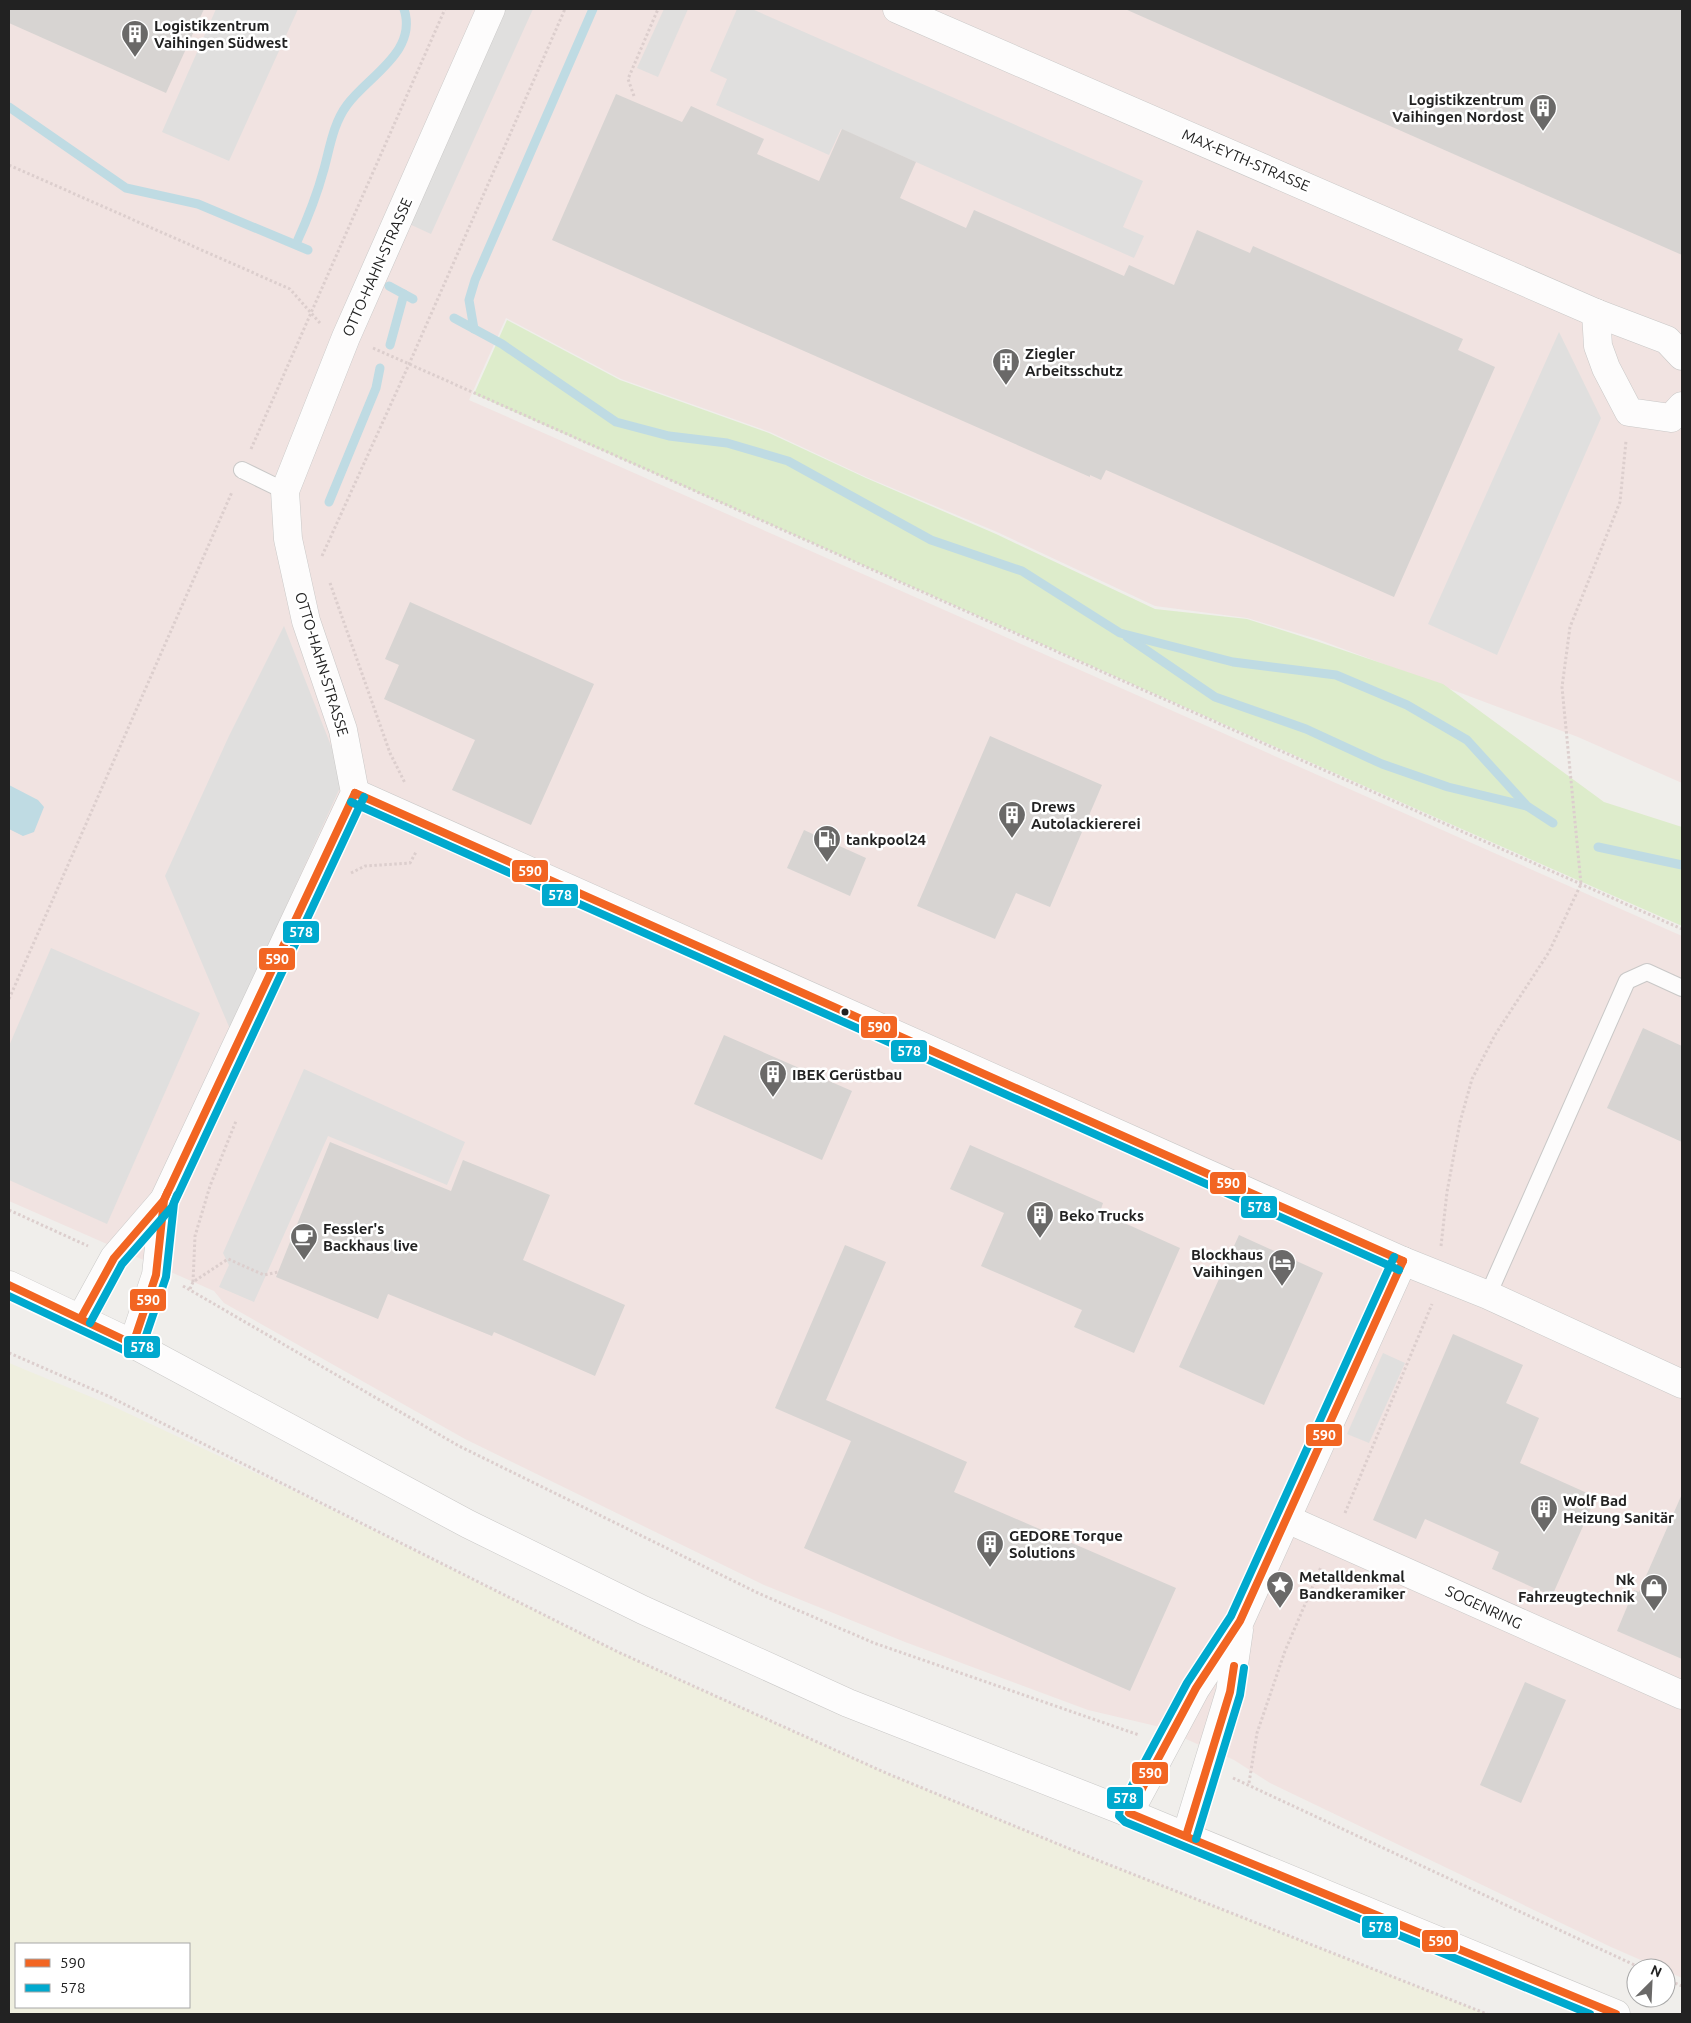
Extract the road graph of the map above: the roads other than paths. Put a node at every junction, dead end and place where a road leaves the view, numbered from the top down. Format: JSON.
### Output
{"nodes":[{"id":1,"x":491,"y":9,"type":"edge"},
{"id":2,"x":897,"y":9,"type":"edge"},
{"id":3,"x":1596,"y":312,"type":"junction"},
{"id":4,"x":1677,"y":345,"type":"edge"},
{"id":5,"x":1682,"y":406,"type":"edge"},
{"id":6,"x":242,"y":470,"type":"road end"},
{"id":7,"x":285,"y":491,"type":"junction"},
{"id":8,"x":354,"y":793,"type":"junction"},
{"id":9,"x":1682,"y":988,"type":"edge"},
{"id":10,"x":164,"y":1200,"type":"junction"},
{"id":11,"x":1403,"y":1261,"type":"junction"},
{"id":12,"x":9,"y":1285,"type":"edge"},
{"id":13,"x":1488,"y":1295,"type":"junction"},
{"id":14,"x":80,"y":1318,"type":"junction"},
{"id":15,"x":134,"y":1344,"type":"junction"},
{"id":16,"x":1682,"y":1384,"type":"edge"},
{"id":17,"x":1287,"y":1519,"type":"junction"},
{"id":18,"x":1240,"y":1621,"type":"junction"},
{"id":19,"x":1682,"y":1695,"type":"edge"},
{"id":20,"x":1129,"y":1813,"type":"junction"},
{"id":21,"x":1186,"y":1836,"type":"junction"},
{"id":22,"x":1616,"y":2014,"type":"edge"}],
"edges":[{"from":1,"to":7,"type":"street","name":"OTTO-HAHN-STRASSE"},
{"from":2,"to":3,"type":"street","name":"MAX-EYTH-STRASSE"},
{"from":3,"to":4,"type":"street","name":"MAX-EYTH-STRASSE"},
{"from":3,"to":5,"type":"street"},
{"from":6,"to":7,"type":"lane"},
{"from":7,"to":8,"type":"street","name":"OTTO-HAHN-STRASSE"},
{"from":8,"to":10,"type":"street"},
{"from":8,"to":11,"type":"street"},
{"from":9,"to":13,"type":"lane"},
{"from":10,"to":14,"type":"street"},
{"from":10,"to":15,"type":"street"},
{"from":11,"to":13,"type":"street"},
{"from":11,"to":17,"type":"street"},
{"from":12,"to":14,"type":"street"},
{"from":13,"to":16,"type":"street"},
{"from":14,"to":15,"type":"street"},
{"from":15,"to":20,"type":"street"},
{"from":17,"to":18,"type":"street"},
{"from":17,"to":19,"type":"street","name":"SOGENRING"},
{"from":18,"to":20,"type":"street"},
{"from":18,"to":21,"type":"street"},
{"from":20,"to":21,"type":"street"},
{"from":21,"to":22,"type":"street"}]}
